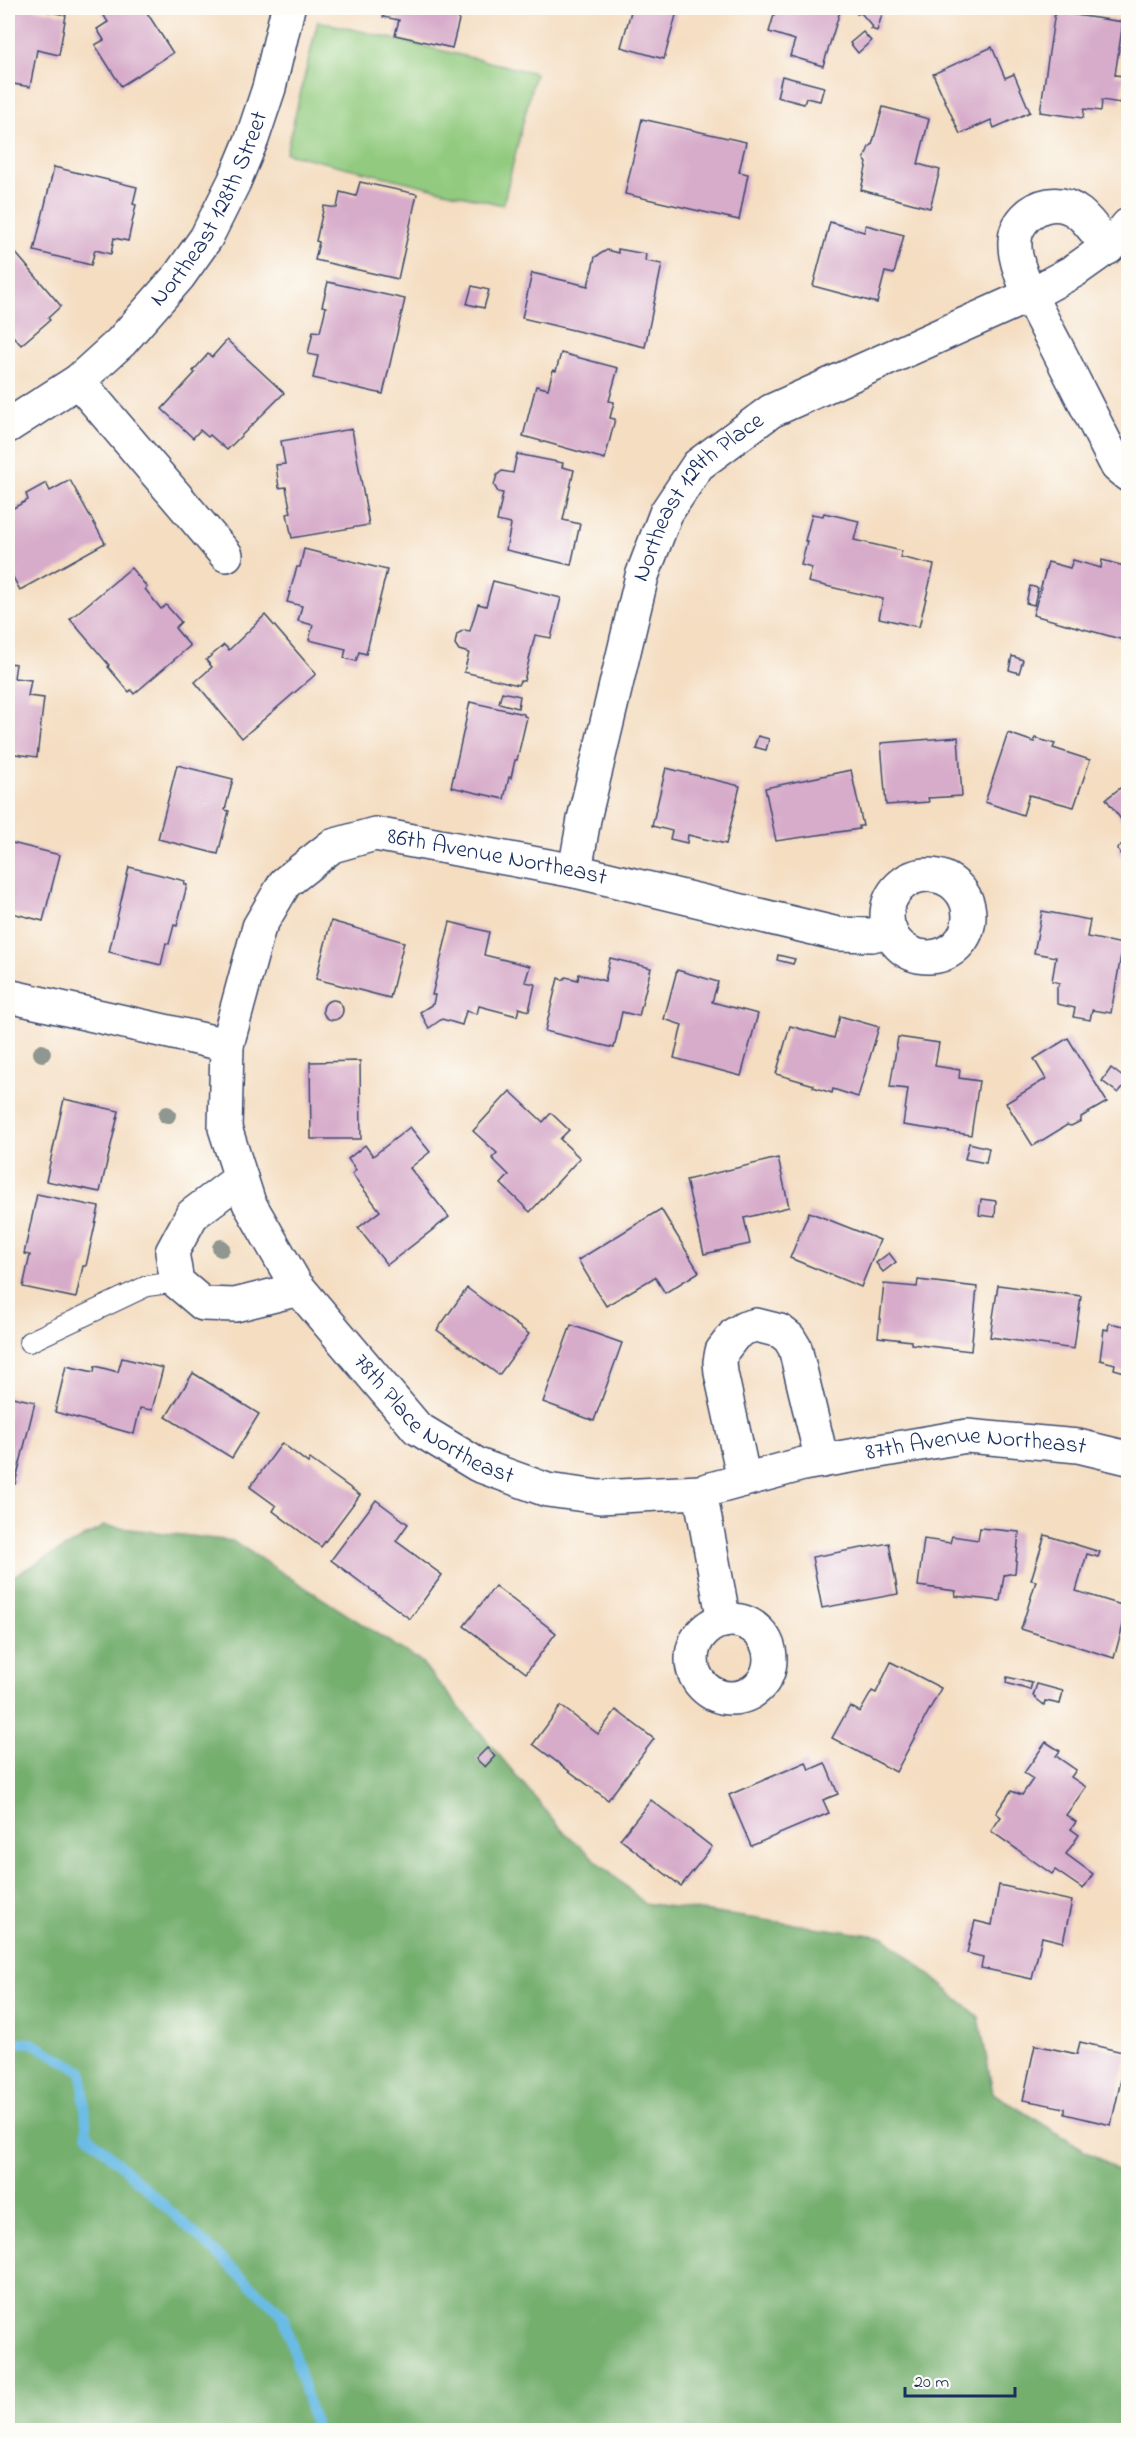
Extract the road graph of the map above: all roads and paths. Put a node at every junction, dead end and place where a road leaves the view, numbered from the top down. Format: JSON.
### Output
{"nodes":[{"id":1,"x":288,"y":8,"type":"edge"},
{"id":2,"x":1118,"y":237,"type":"edge"},
{"id":3,"x":1030,"y":295,"type":"junction"},
{"id":4,"x":78,"y":381,"type":"junction"},
{"id":5,"x":8,"y":426,"type":"edge"},
{"id":6,"x":1128,"y":475,"type":"edge"},
{"id":7,"x":226,"y":555,"type":"dead end"},
{"id":8,"x":575,"y":871,"type":"junction"},
{"id":9,"x":890,"y":930,"type":"dead end"},
{"id":10,"x":8,"y":996,"type":"edge"},
{"id":11,"x":227,"y":1045,"type":"junction"},
{"id":12,"x":245,"y":1191,"type":"junction"},
{"id":13,"x":177,"y":1282,"type":"junction"},
{"id":14,"x":299,"y":1289,"type":"junction"},
{"id":15,"x":29,"y":1342,"type":"dead end"},
{"id":16,"x":1128,"y":1458,"type":"edge"},
{"id":17,"x":822,"y":1461,"type":"junction"},
{"id":18,"x":744,"y":1480,"type":"junction"},
{"id":19,"x":700,"y":1492,"type":"junction"},
{"id":20,"x":724,"y":1621,"type":"dead end"}],
"edges":[{"from":1,"to":4,"type":"street","name":"Northeast 128th Street"},
{"from":2,"to":3,"type":"street","name":"Northeast 129th Place"},
{"from":2,"to":3,"type":"street","name":"Northeast 129th Place"},
{"from":3,"to":6,"type":"street"},
{"from":3,"to":8,"type":"street","name":"Northeast 129th Place"},
{"from":4,"to":5,"type":"street","name":"Northeast 128th Street"},
{"from":4,"to":7,"type":"street"},
{"from":8,"to":9,"type":"street","name":"86th Avenue Northeast"},
{"from":8,"to":11,"type":"street","name":"86th Avenue Northeast"},
{"from":10,"to":11,"type":"street"},
{"from":11,"to":12,"type":"street","name":"86th Avenue Northeast"},
{"from":12,"to":13,"type":"street"},
{"from":12,"to":14,"type":"street","name":"78th Place Northeast"},
{"from":13,"to":14,"type":"street"},
{"from":13,"to":15,"type":"lane"},
{"from":14,"to":19,"type":"street","name":"78th Place Northeast"},
{"from":16,"to":17,"type":"street","name":"87th Avenue Northeast"},
{"from":17,"to":18,"type":"street","name":"87th Avenue Northeast"},
{"from":17,"to":18,"type":"street"},
{"from":18,"to":19,"type":"street","name":"87th Avenue Northeast"},
{"from":19,"to":20,"type":"street"}]}
